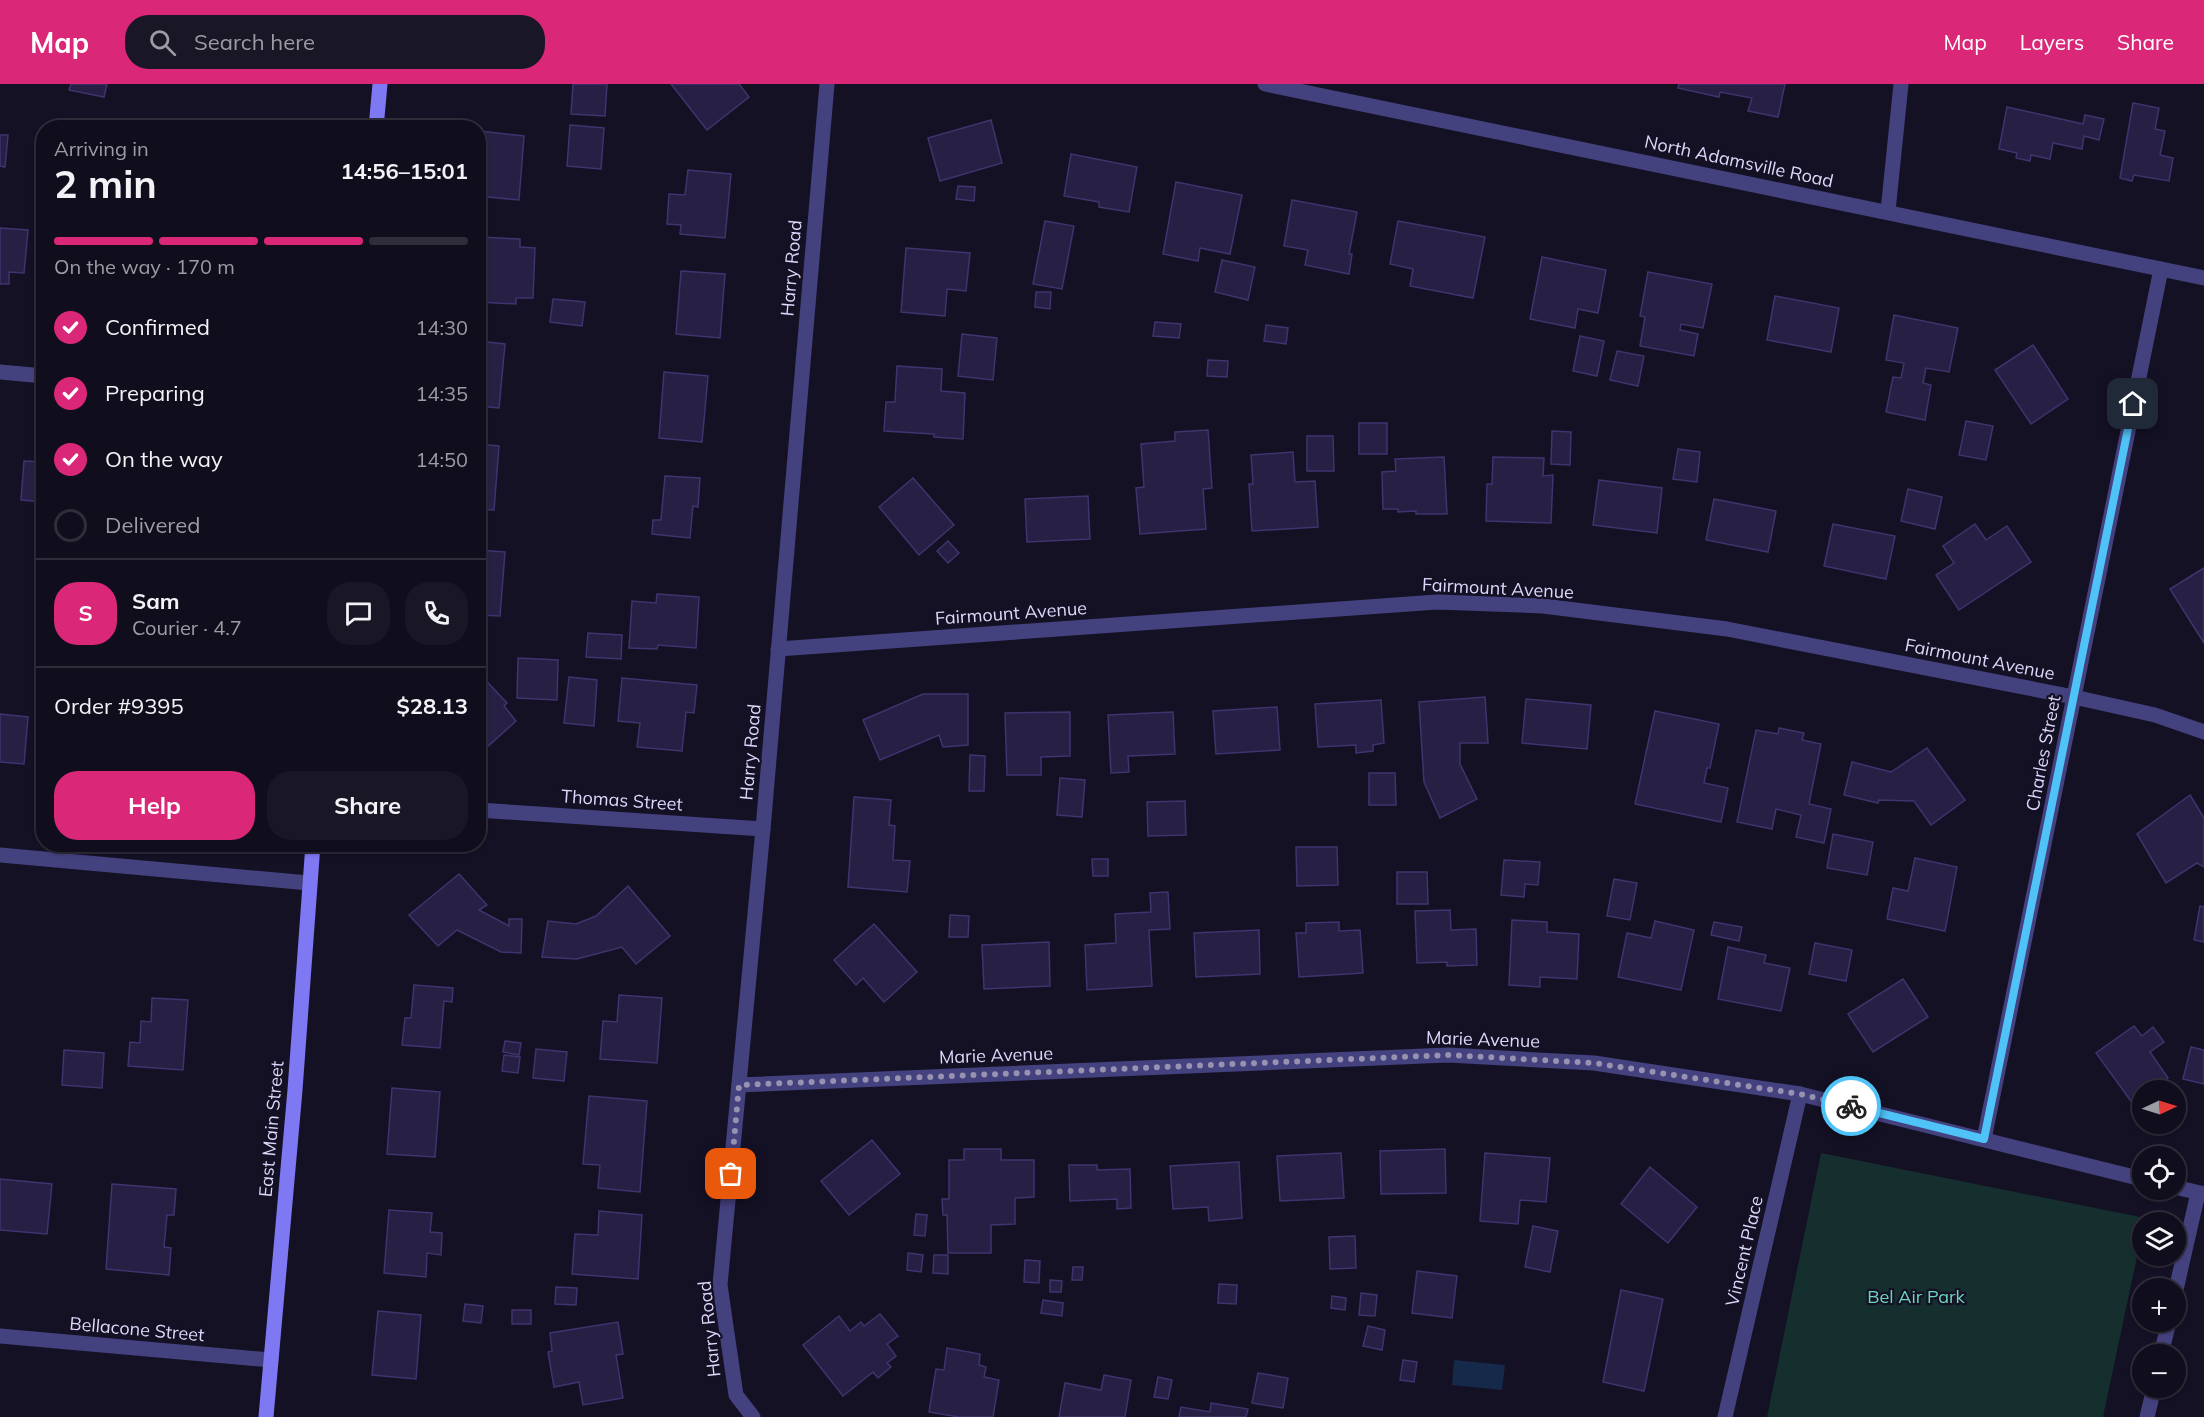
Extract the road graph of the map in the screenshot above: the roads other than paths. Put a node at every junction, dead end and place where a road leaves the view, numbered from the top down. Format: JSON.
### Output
{"nodes":[{"id":1,"x":380,"y":84,"type":"edge"},
{"id":2,"x":827,"y":84,"type":"edge"},
{"id":3,"x":1265,"y":84,"type":"edge"},
{"id":4,"x":1902,"y":84,"type":"edge"},
{"id":5,"x":377,"y":120,"type":"edge"},
{"id":6,"x":1888,"y":211,"type":"junction"},
{"id":7,"x":2161,"y":269,"type":"junction"},
{"id":8,"x":2204,"y":278,"type":"edge"},
{"id":9,"x":0,"y":372,"type":"edge"},
{"id":10,"x":36,"y":375,"type":"edge"},
{"id":11,"x":778,"y":649,"type":"junction"},
{"id":12,"x":2074,"y":697,"type":"junction"},
{"id":13,"x":2204,"y":732,"type":"edge"},
{"id":14,"x":486,"y":811,"type":"edge"},
{"id":15,"x":763,"y":829,"type":"junction"},
{"id":16,"x":312,"y":852,"type":"edge"},
{"id":17,"x":0,"y":855,"type":"edge"},
{"id":18,"x":309,"y":883,"type":"junction"},
{"id":19,"x":739,"y":1085,"type":"junction"},
{"id":20,"x":1800,"y":1094,"type":"junction"},
{"id":21,"x":1984,"y":1139,"type":"junction"},
{"id":22,"x":2132,"y":1176,"type":"edge"},
{"id":23,"x":2186,"y":1190,"type":"edge"},
{"id":24,"x":2201,"y":1193,"type":"edge"},
{"id":25,"x":2179,"y":1278,"type":"edge"},
{"id":26,"x":0,"y":1336,"type":"edge"},
{"id":27,"x":271,"y":1360,"type":"junction"},
{"id":28,"x":2152,"y":1398,"type":"edge"},
{"id":29,"x":266,"y":1417,"type":"edge"},
{"id":30,"x":753,"y":1417,"type":"edge"},
{"id":31,"x":1725,"y":1417,"type":"edge"},
{"id":32,"x":2147,"y":1417,"type":"edge"}],
"edges":[{"from":1,"to":5,"type":"street"},
{"from":2,"to":11,"type":"street","name":"Harry Road"},
{"from":3,"to":6,"type":"street","name":"North Adamsville Road"},
{"from":4,"to":6,"type":"street"},
{"from":6,"to":7,"type":"street","name":"North Adamsville Road"},
{"from":7,"to":8,"type":"street","name":"North Adamsville Road"},
{"from":7,"to":12,"type":"street","name":"Charles Street"},
{"from":9,"to":10,"type":"street"},
{"from":11,"to":12,"type":"street","name":"Fairmount Avenue"},
{"from":11,"to":15,"type":"street","name":"Harry Road"},
{"from":12,"to":13,"type":"street","name":"Fairmount Avenue"},
{"from":12,"to":21,"type":"street","name":"Charles Street"},
{"from":14,"to":15,"type":"street","name":"Thomas Street"},
{"from":15,"to":19,"type":"street","name":"Harry Road"},
{"from":16,"to":18,"type":"street","name":"East Main Street"},
{"from":17,"to":18,"type":"street"},
{"from":18,"to":27,"type":"street","name":"East Main Street"},
{"from":19,"to":20,"type":"street","name":"Marie Avenue"},
{"from":19,"to":30,"type":"street","name":"Harry Road"},
{"from":20,"to":21,"type":"street","name":"Marie Avenue"},
{"from":20,"to":31,"type":"street","name":"Vincent Place"},
{"from":21,"to":22,"type":"street","name":"Marie Avenue"},
{"from":23,"to":24,"type":"street"},
{"from":24,"to":25,"type":"street"},
{"from":26,"to":27,"type":"street","name":"Bellacone Street"},
{"from":27,"to":29,"type":"street","name":"East Main Street"},
{"from":28,"to":32,"type":"street"}]}
